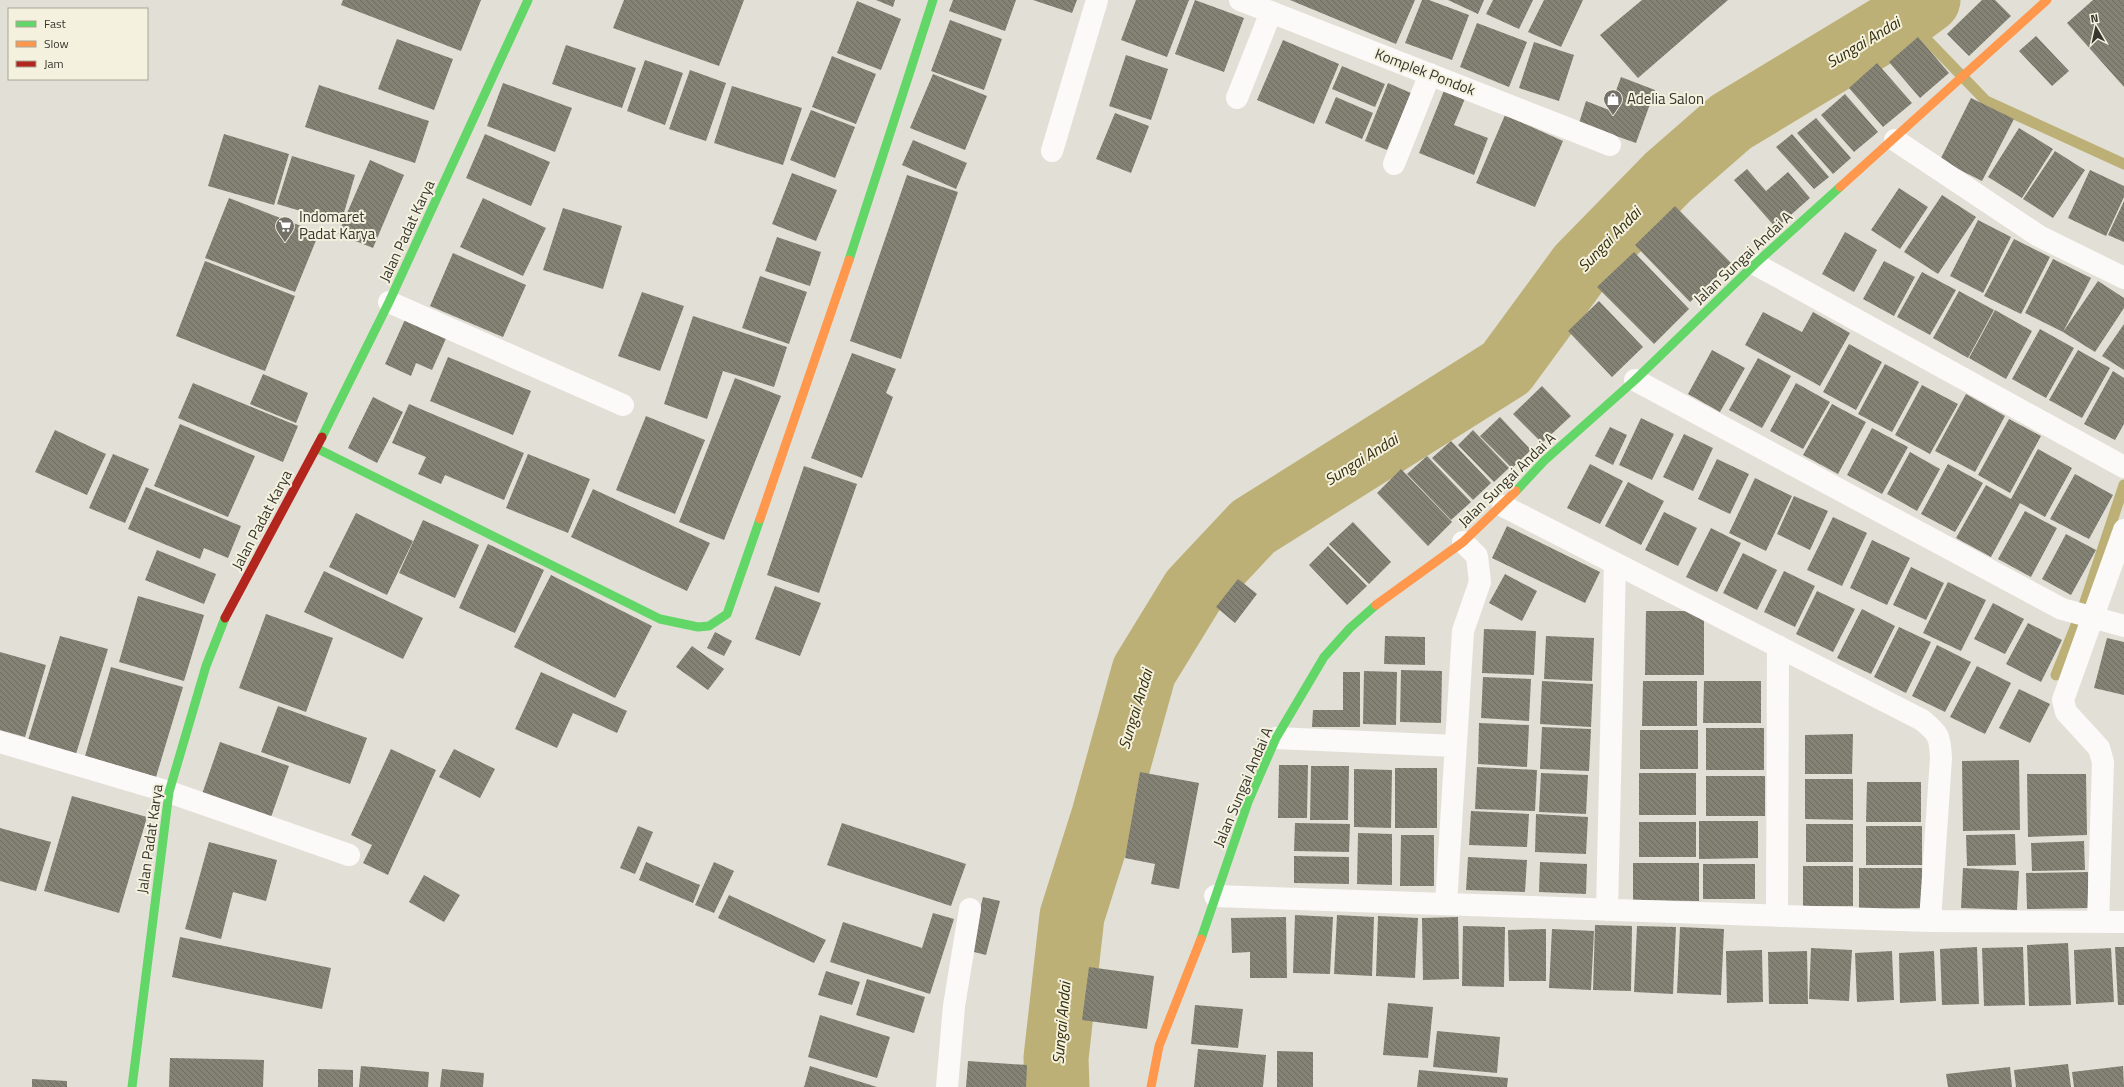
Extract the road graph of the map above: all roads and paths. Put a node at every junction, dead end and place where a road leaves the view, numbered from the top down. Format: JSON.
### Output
{"nodes":[{"id":1,"x":528,"y":0,"type":"edge"},
{"id":2,"x":933,"y":0,"type":"edge"},
{"id":3,"x":1097,"y":0,"type":"edge"},
{"id":4,"x":1240,"y":0,"type":"edge"},
{"id":5,"x":2047,"y":0,"type":"edge"},
{"id":6,"x":1271,"y":12,"type":"junction"},
{"id":7,"x":1430,"y":74,"type":"junction"},
{"id":8,"x":1237,"y":98,"type":"dead end"},
{"id":9,"x":1894,"y":140,"type":"junction"},
{"id":10,"x":1610,"y":145,"type":"dead end"},
{"id":11,"x":1052,"y":150,"type":"dead end"},
{"id":12,"x":1394,"y":164,"type":"dead end"},
{"id":13,"x":1755,"y":264,"type":"junction"},
{"id":14,"x":2124,"y":278,"type":"edge"},
{"id":15,"x":389,"y":302,"type":"junction"},
{"id":16,"x":1635,"y":380,"type":"junction"},
{"id":17,"x":623,"y":405,"type":"dead end"},
{"id":18,"x":316,"y":448,"type":"junction"},
{"id":19,"x":2123,"y":466,"type":"edge"},
{"id":20,"x":1503,"y":506,"type":"junction"},
{"id":21,"x":2124,"y":530,"type":"edge"},
{"id":22,"x":1463,"y":542,"type":"junction"},
{"id":23,"x":1615,"y":563,"type":"junction"},
{"id":24,"x":2088,"y":616,"type":"junction"},
{"id":25,"x":2124,"y":626,"type":"edge"},
{"id":26,"x":1778,"y":646,"type":"junction"},
{"id":27,"x":1276,"y":738,"type":"junction"},
{"id":28,"x":0,"y":742,"type":"edge"},
{"id":29,"x":1455,"y":746,"type":"junction"},
{"id":30,"x":169,"y":792,"type":"junction"},
{"id":31,"x":349,"y":855,"type":"dead end"},
{"id":32,"x":1215,"y":896,"type":"junction"},
{"id":33,"x":1446,"y":904,"type":"junction"},
{"id":34,"x":970,"y":909,"type":"dead end"},
{"id":35,"x":1607,"y":910,"type":"junction"},
{"id":36,"x":1777,"y":916,"type":"junction"},
{"id":37,"x":1930,"y":921,"type":"junction"},
{"id":38,"x":2098,"y":922,"type":"junction"},
{"id":39,"x":2124,"y":922,"type":"edge"},
{"id":40,"x":132,"y":1087,"type":"edge"},
{"id":41,"x":947,"y":1087,"type":"edge"},
{"id":42,"x":1151,"y":1087,"type":"edge"}],
"edges":[{"from":1,"to":15,"type":"street","name":"Jalan Padat Karya"},
{"from":2,"to":18,"type":"street"},
{"from":3,"to":11,"type":"street"},
{"from":4,"to":6,"type":"street","name":"Komplek Pondok"},
{"from":5,"to":9,"type":"street","name":"Jalan Sungai Andai A"},
{"from":6,"to":7,"type":"street","name":"Komplek Pondok"},
{"from":6,"to":8,"type":"street"},
{"from":7,"to":10,"type":"street","name":"Komplek Pondok"},
{"from":7,"to":12,"type":"street"},
{"from":9,"to":13,"type":"street","name":"Jalan Sungai Andai A"},
{"from":9,"to":14,"type":"street"},
{"from":13,"to":16,"type":"street","name":"Jalan Sungai Andai A"},
{"from":13,"to":19,"type":"street"},
{"from":15,"to":17,"type":"street"},
{"from":15,"to":18,"type":"street","name":"Jalan Padat Karya"},
{"from":16,"to":20,"type":"street","name":"Jalan Sungai Andai A"},
{"from":16,"to":24,"type":"street"},
{"from":18,"to":30,"type":"street","name":"Jalan Padat Karya"},
{"from":20,"to":22,"type":"street","name":"Jalan Sungai Andai A"},
{"from":20,"to":23,"type":"street"},
{"from":21,"to":24,"type":"street"},
{"from":22,"to":27,"type":"street","name":"Jalan Sungai Andai A"},
{"from":22,"to":29,"type":"street"},
{"from":23,"to":26,"type":"street"},
{"from":23,"to":35,"type":"street"},
{"from":24,"to":25,"type":"street"},
{"from":24,"to":38,"type":"street"},
{"from":26,"to":36,"type":"street"},
{"from":26,"to":37,"type":"street"},
{"from":27,"to":29,"type":"street"},
{"from":27,"to":32,"type":"street","name":"Jalan Sungai Andai A"},
{"from":28,"to":30,"type":"street"},
{"from":29,"to":33,"type":"street"},
{"from":30,"to":31,"type":"street"},
{"from":30,"to":40,"type":"street","name":"Jalan Padat Karya"},
{"from":32,"to":33,"type":"street"},
{"from":32,"to":42,"type":"street","name":"Jalan Sungai Andai A"},
{"from":33,"to":35,"type":"street"},
{"from":34,"to":41,"type":"street"},
{"from":35,"to":36,"type":"street"},
{"from":36,"to":37,"type":"street"},
{"from":37,"to":38,"type":"street"},
{"from":38,"to":39,"type":"street"}]}
